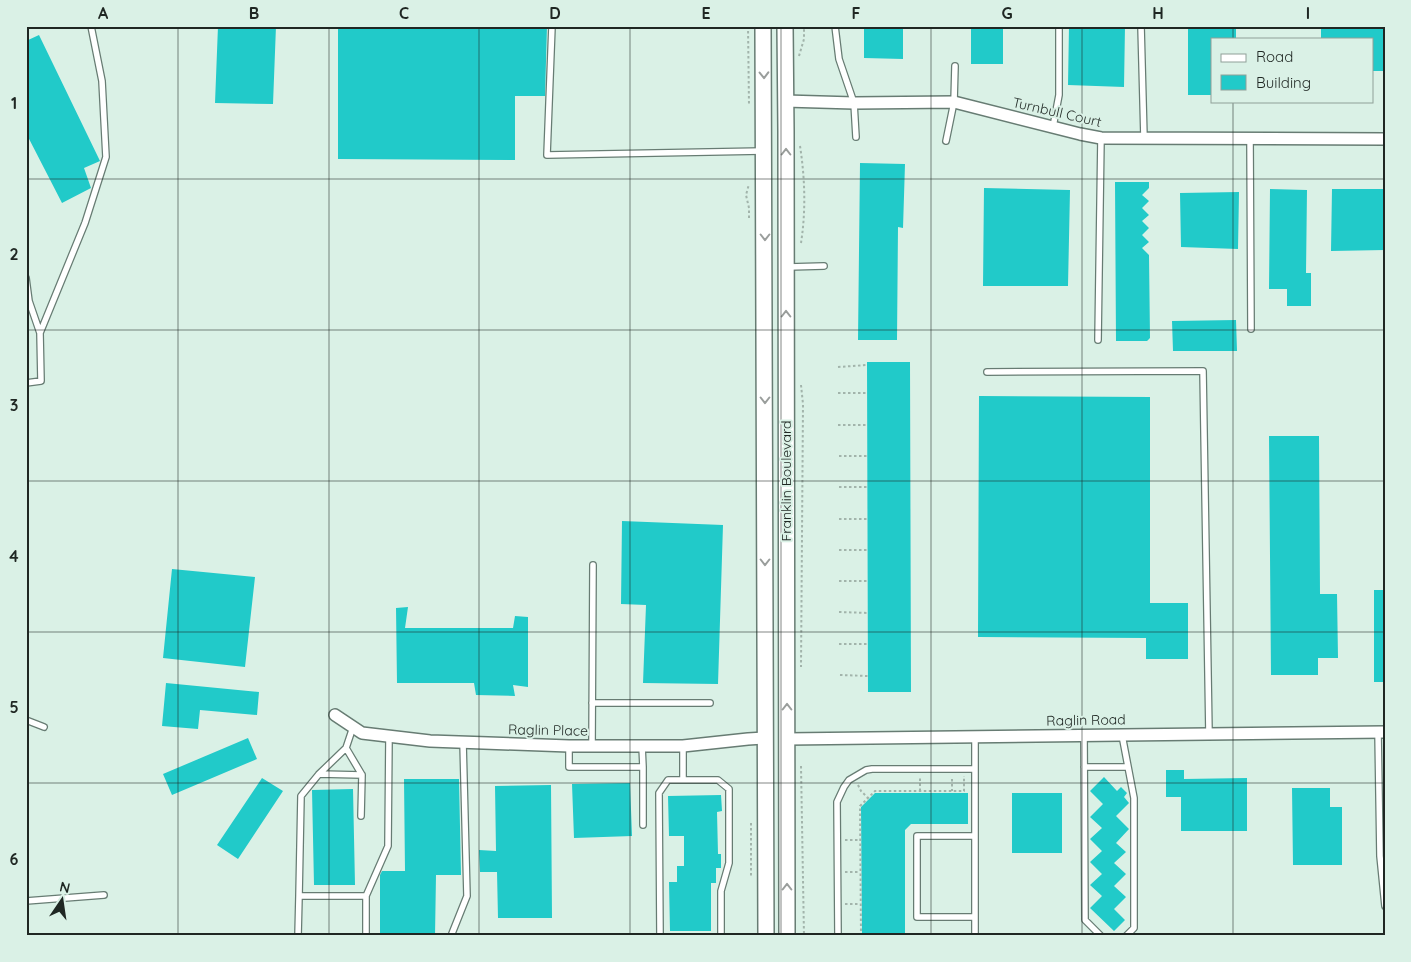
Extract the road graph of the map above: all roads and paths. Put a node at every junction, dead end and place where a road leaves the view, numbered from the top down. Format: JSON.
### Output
{"nodes":[{"id":1,"x":91,"y":26,"type":"edge"},
{"id":2,"x":552,"y":26,"type":"edge"},
{"id":3,"x":763,"y":26,"type":"edge"},
{"id":4,"x":785,"y":26,"type":"edge"},
{"id":5,"x":804,"y":26,"type":"edge"},
{"id":6,"x":835,"y":26,"type":"edge"},
{"id":7,"x":1059,"y":26,"type":"edge"},
{"id":8,"x":1141,"y":26,"type":"edge"},
{"id":9,"x":799,"y":58,"type":"dead end"},
{"id":10,"x":955,"y":66,"type":"dead end"},
{"id":11,"x":785,"y":100,"type":"junction"},
{"id":12,"x":954,"y":102,"type":"junction"},
{"id":13,"x":854,"y":103,"type":"junction"},
{"id":14,"x":1053,"y":127,"type":"junction"},
{"id":15,"x":856,"y":137,"type":"dead end"},
{"id":16,"x":1101,"y":138,"type":"junction"},
{"id":17,"x":1144,"y":138,"type":"junction"},
{"id":18,"x":1250,"y":138,"type":"junction"},
{"id":19,"x":1385,"y":139,"type":"edge"},
{"id":20,"x":799,"y":140,"type":"dead end"},
{"id":21,"x":946,"y":140,"type":"dead end"},
{"id":22,"x":764,"y":151,"type":"junction"},
{"id":23,"x":824,"y":266,"type":"dead end"},
{"id":24,"x":792,"y":267,"type":"junction"},
{"id":25,"x":26,"y":278,"type":"edge"},
{"id":26,"x":1251,"y":329,"type":"dead end"},
{"id":27,"x":40,"y":333,"type":"junction"},
{"id":28,"x":1098,"y":340,"type":"dead end"},
{"id":29,"x":867,"y":365,"type":"dead end"},
{"id":30,"x":838,"y":367,"type":"dead end"},
{"id":31,"x":987,"y":372,"type":"dead end"},
{"id":32,"x":800,"y":379,"type":"dead end"},
{"id":33,"x":26,"y":383,"type":"edge"},
{"id":34,"x":838,"y":393,"type":"dead end"},
{"id":35,"x":867,"y":393,"type":"dead end"},
{"id":36,"x":838,"y":425,"type":"dead end"},
{"id":37,"x":867,"y":425,"type":"dead end"},
{"id":38,"x":838,"y":456,"type":"dead end"},
{"id":39,"x":867,"y":456,"type":"dead end"},
{"id":40,"x":839,"y":487,"type":"dead end"},
{"id":41,"x":867,"y":487,"type":"dead end"},
{"id":42,"x":839,"y":519,"type":"dead end"},
{"id":43,"x":867,"y":519,"type":"dead end"},
{"id":44,"x":839,"y":550,"type":"dead end"},
{"id":45,"x":868,"y":550,"type":"dead end"},
{"id":46,"x":593,"y":565,"type":"dead end"},
{"id":47,"x":839,"y":581,"type":"dead end"},
{"id":48,"x":868,"y":581,"type":"dead end"},
{"id":49,"x":839,"y":612,"type":"dead end"},
{"id":50,"x":868,"y":612,"type":"dead end"},
{"id":51,"x":839,"y":644,"type":"dead end"},
{"id":52,"x":868,"y":644,"type":"dead end"},
{"id":53,"x":801,"y":671,"type":"dead end"},
{"id":54,"x":840,"y":675,"type":"dead end"},
{"id":55,"x":868,"y":676,"type":"dead end"},
{"id":56,"x":592,"y":703,"type":"junction"},
{"id":57,"x":710,"y":703,"type":"dead end"},
{"id":58,"x":335,"y":715,"type":"dead end"},
{"id":59,"x":26,"y":720,"type":"edge"},
{"id":60,"x":44,"y":727,"type":"dead end"},
{"id":61,"x":353,"y":727,"type":"junction"},
{"id":62,"x":1381,"y":732,"type":"edge"},
{"id":63,"x":1209,"y":734,"type":"junction"},
{"id":64,"x":1122,"y":735,"type":"junction"},
{"id":65,"x":1084,"y":736,"type":"junction"},
{"id":66,"x":389,"y":737,"type":"junction"},
{"id":67,"x":975,"y":737,"type":"junction"},
{"id":68,"x":766,"y":738,"type":"junction"},
{"id":69,"x":787,"y":739,"type":"junction"},
{"id":70,"x":463,"y":742,"type":"junction"},
{"id":71,"x":569,"y":746,"type":"junction"},
{"id":72,"x":592,"y":746,"type":"junction"},
{"id":73,"x":642,"y":746,"type":"junction"},
{"id":74,"x":683,"y":746,"type":"junction"},
{"id":75,"x":346,"y":748,"type":"junction"},
{"id":76,"x":801,"y":765,"type":"dead end"},
{"id":77,"x":643,"y":767,"type":"junction"},
{"id":78,"x":1084,"y":767,"type":"junction"},
{"id":79,"x":1128,"y":767,"type":"junction"},
{"id":80,"x":975,"y":769,"type":"junction"},
{"id":81,"x":320,"y":774,"type":"junction"},
{"id":82,"x":964,"y":774,"type":"dead end"},
{"id":83,"x":362,"y":775,"type":"junction"},
{"id":84,"x":683,"y":780,"type":"junction"},
{"id":85,"x":857,"y":782,"type":"dead end"},
{"id":86,"x":920,"y":784,"type":"dead end"},
{"id":87,"x":952,"y":784,"type":"dead end"},
{"id":88,"x":920,"y":791,"type":"junction"},
{"id":89,"x":952,"y":791,"type":"junction"},
{"id":90,"x":868,"y":798,"type":"junction"},
{"id":91,"x":361,"y":816,"type":"dead end"},
{"id":92,"x":643,"y":824,"type":"dead end"},
{"id":93,"x":975,"y":836,"type":"junction"},
{"id":94,"x":844,"y":840,"type":"dead end"},
{"id":95,"x":860,"y":840,"type":"junction"},
{"id":96,"x":844,"y":872,"type":"dead end"},
{"id":97,"x":860,"y":872,"type":"junction"},
{"id":98,"x":104,"y":895,"type":"dead end"},
{"id":99,"x":299,"y":896,"type":"junction"},
{"id":100,"x":366,"y":896,"type":"junction"},
{"id":101,"x":26,"y":902,"type":"edge"},
{"id":102,"x":853,"y":904,"type":"dead end"},
{"id":103,"x":860,"y":904,"type":"junction"},
{"id":104,"x":1385,"y":906,"type":"edge"},
{"id":105,"x":975,"y":917,"type":"junction"},
{"id":106,"x":298,"y":936,"type":"edge"},
{"id":107,"x":366,"y":936,"type":"edge"},
{"id":108,"x":451,"y":936,"type":"edge"},
{"id":109,"x":660,"y":936,"type":"edge"},
{"id":110,"x":721,"y":936,"type":"edge"},
{"id":111,"x":766,"y":936,"type":"edge"},
{"id":112,"x":787,"y":936,"type":"edge"},
{"id":113,"x":804,"y":936,"type":"edge"},
{"id":114,"x":838,"y":936,"type":"edge"},
{"id":115,"x":861,"y":936,"type":"edge"},
{"id":116,"x":975,"y":936,"type":"edge"},
{"id":117,"x":1101,"y":936,"type":"edge"},
{"id":118,"x":1126,"y":936,"type":"edge"}],
"edges":[{"from":1,"to":27,"type":"lane"},
{"from":2,"to":22,"type":"lane"},
{"from":3,"to":22,"type":"main road","name":"Franklin Boulevard","one_way":true},
{"from":4,"to":11,"type":"main road","name":"Franklin Boulevard"},
{"from":5,"to":9,"type":"path"},
{"from":6,"to":13,"type":"lane"},
{"from":7,"to":14,"type":"lane"},
{"from":8,"to":17,"type":"lane"},
{"from":10,"to":12,"type":"lane"},
{"from":11,"to":13,"type":"street","name":"Turnbull Court"},
{"from":24,"to":11,"type":"main road","name":"Franklin Boulevard","one_way":true},
{"from":12,"to":13,"type":"street","name":"Turnbull Court"},
{"from":12,"to":14,"type":"street","name":"Turnbull Court"},
{"from":12,"to":21,"type":"lane"},
{"from":13,"to":15,"type":"lane"},
{"from":14,"to":16,"type":"street","name":"Turnbull Court"},
{"from":16,"to":17,"type":"street","name":"Turnbull Court"},
{"from":16,"to":28,"type":"lane"},
{"from":17,"to":18,"type":"street","name":"Turnbull Court"},
{"from":18,"to":19,"type":"street","name":"Turnbull Court"},
{"from":18,"to":26,"type":"lane"},
{"from":20,"to":24,"type":"path"},
{"from":22,"to":68,"type":"main road","name":"Franklin Boulevard","one_way":true},
{"from":23,"to":24,"type":"lane"},
{"from":69,"to":24,"type":"main road","name":"Franklin Boulevard","one_way":true},
{"from":25,"to":27,"type":"lane"},
{"from":27,"to":33,"type":"lane"},
{"from":29,"to":30,"type":"path"},
{"from":31,"to":63,"type":"lane"},
{"from":32,"to":53,"type":"path"},
{"from":34,"to":35,"type":"path"},
{"from":36,"to":37,"type":"path"},
{"from":38,"to":39,"type":"path"},
{"from":40,"to":41,"type":"path"},
{"from":42,"to":43,"type":"path"},
{"from":44,"to":45,"type":"path"},
{"from":46,"to":56,"type":"lane"},
{"from":47,"to":48,"type":"path"},
{"from":49,"to":50,"type":"path"},
{"from":51,"to":52,"type":"path"},
{"from":54,"to":55,"type":"path"},
{"from":56,"to":57,"type":"lane"},
{"from":56,"to":72,"type":"lane"},
{"from":58,"to":61,"type":"street","name":"Raglin Place"},
{"from":59,"to":60,"type":"lane"},
{"from":61,"to":66,"type":"street","name":"Raglin Place"},
{"from":61,"to":75,"type":"lane"},
{"from":62,"to":63,"type":"street","name":"Raglin Road"},
{"from":62,"to":104,"type":"lane"},
{"from":63,"to":64,"type":"street","name":"Raglin Road"},
{"from":64,"to":65,"type":"street","name":"Raglin Road"},
{"from":64,"to":79,"type":"lane"},
{"from":65,"to":67,"type":"street","name":"Raglin Road"},
{"from":65,"to":78,"type":"lane"},
{"from":66,"to":70,"type":"street","name":"Raglin Place"},
{"from":66,"to":100,"type":"lane"},
{"from":67,"to":69,"type":"street","name":"Raglin Road"},
{"from":67,"to":80,"type":"lane"},
{"from":68,"to":74,"type":"street","name":"Raglin Place"},
{"from":68,"to":111,"type":"main road","name":"Franklin Boulevard"},
{"from":112,"to":69,"type":"main road","name":"Franklin Boulevard","one_way":true},
{"from":70,"to":71,"type":"street","name":"Raglin Place"},
{"from":70,"to":108,"type":"lane"},
{"from":71,"to":72,"type":"street","name":"Raglin Place"},
{"from":71,"to":77,"type":"lane"},
{"from":72,"to":73,"type":"street","name":"Raglin Place"},
{"from":73,"to":74,"type":"street","name":"Raglin Place"},
{"from":73,"to":77,"type":"lane"},
{"from":74,"to":84,"type":"lane"},
{"from":75,"to":81,"type":"lane"},
{"from":75,"to":83,"type":"lane"},
{"from":76,"to":113,"type":"path"},
{"from":77,"to":92,"type":"lane"},
{"from":78,"to":79,"type":"lane"},
{"from":78,"to":117,"type":"lane"},
{"from":79,"to":118,"type":"lane"},
{"from":80,"to":93,"type":"lane"},
{"from":80,"to":114,"type":"lane"},
{"from":81,"to":83,"type":"lane"},
{"from":81,"to":99,"type":"lane"},
{"from":82,"to":89,"type":"path"},
{"from":83,"to":91,"type":"lane"},
{"from":84,"to":109,"type":"lane"},
{"from":84,"to":110,"type":"lane"},
{"from":85,"to":90,"type":"path"},
{"from":86,"to":88,"type":"path"},
{"from":87,"to":89,"type":"path"},
{"from":88,"to":89,"type":"path"},
{"from":88,"to":90,"type":"path"},
{"from":90,"to":95,"type":"path"},
{"from":93,"to":105,"type":"lane"},
{"from":93,"to":105,"type":"lane"},
{"from":94,"to":95,"type":"path"},
{"from":95,"to":97,"type":"path"},
{"from":96,"to":97,"type":"path"},
{"from":97,"to":103,"type":"path"},
{"from":98,"to":101,"type":"lane"},
{"from":99,"to":100,"type":"lane"},
{"from":99,"to":106,"type":"lane"},
{"from":100,"to":107,"type":"lane"},
{"from":102,"to":103,"type":"path"},
{"from":103,"to":115,"type":"path"},
{"from":105,"to":116,"type":"lane"}]}
